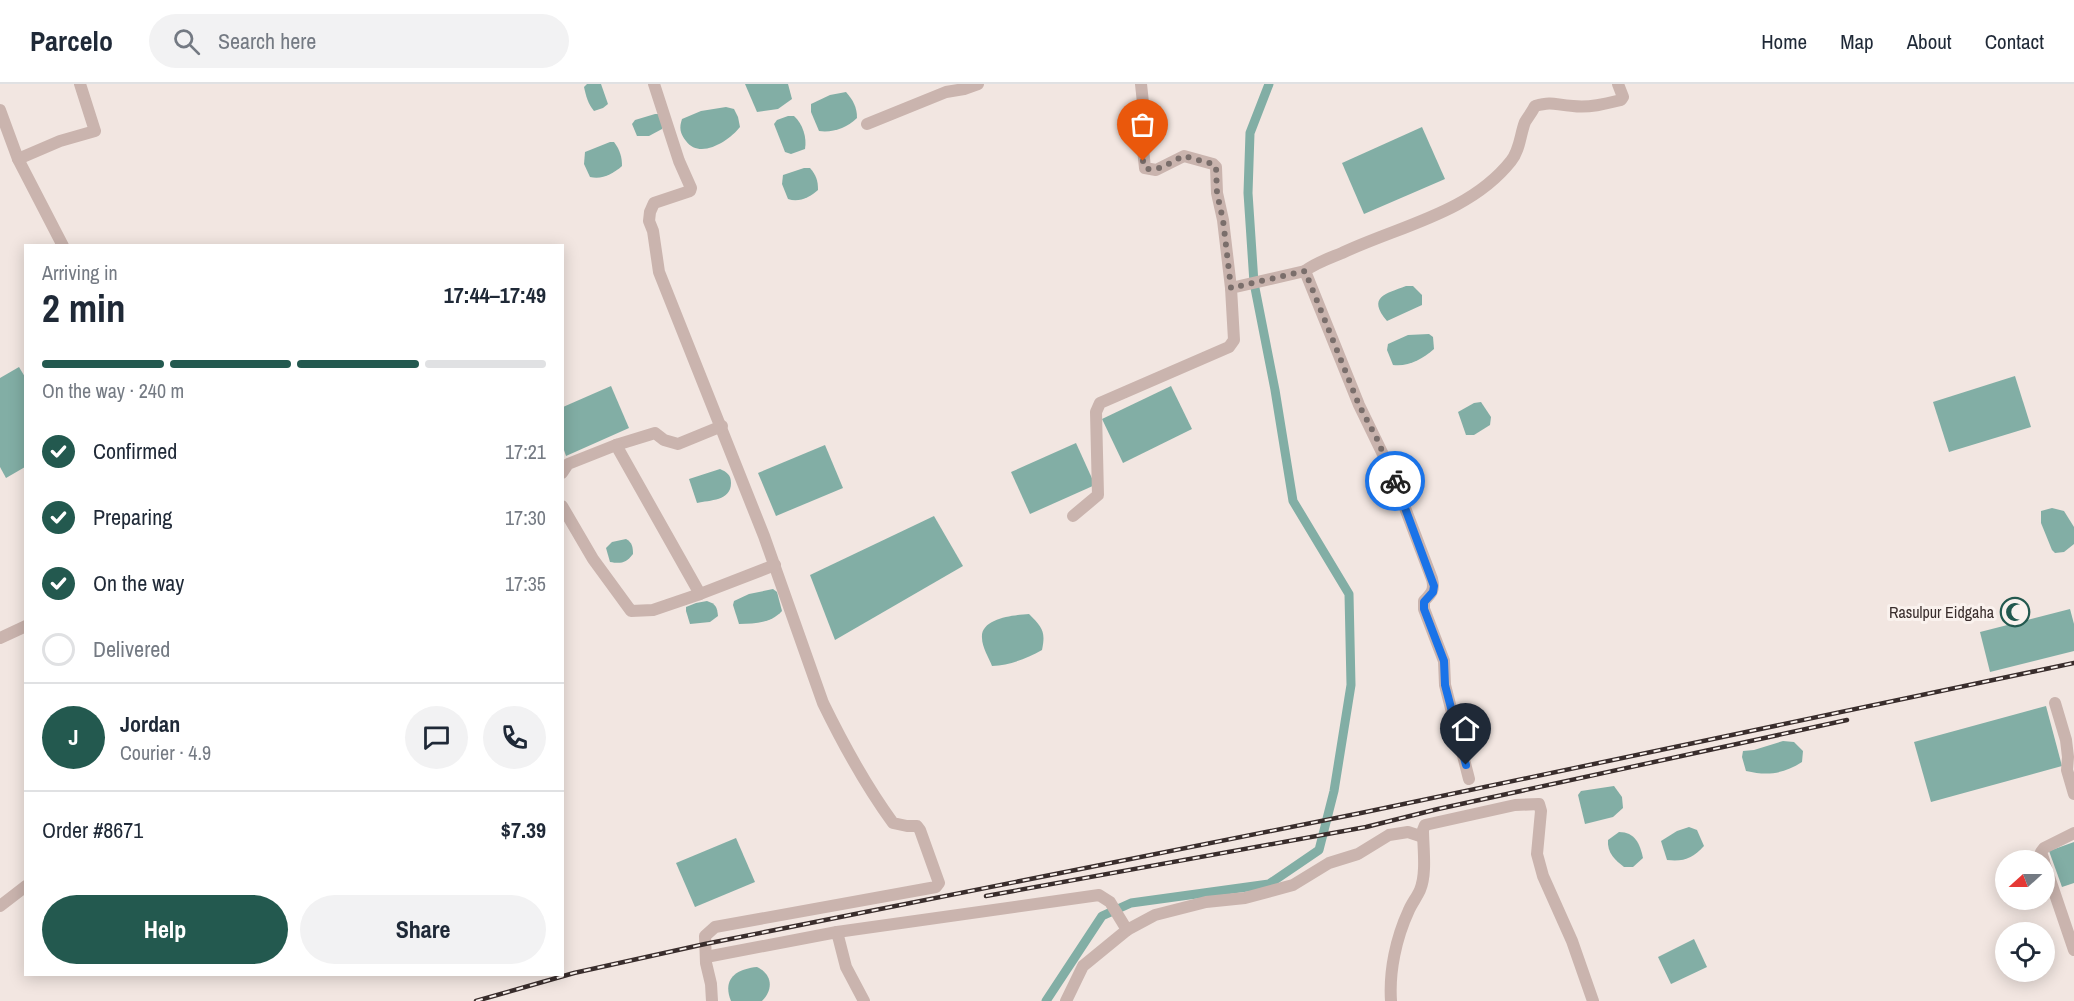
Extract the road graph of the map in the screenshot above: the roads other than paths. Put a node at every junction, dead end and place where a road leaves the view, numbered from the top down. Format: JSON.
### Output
{"nodes":[{"id":1,"x":80,"y":84,"type":"edge"},
{"id":2,"x":654,"y":84,"type":"edge"},
{"id":3,"x":978,"y":84,"type":"edge"},
{"id":4,"x":1141,"y":84,"type":"edge"},
{"id":5,"x":1618,"y":84,"type":"edge"},
{"id":6,"x":0,"y":110,"type":"edge"},
{"id":7,"x":867,"y":124,"type":"dead end"},
{"id":8,"x":18,"y":159,"type":"junction"},
{"id":9,"x":62,"y":244,"type":"edge"},
{"id":10,"x":1305,"y":271,"type":"junction"},
{"id":11,"x":1233,"y":288,"type":"junction"},
{"id":12,"x":722,"y":426,"type":"junction"},
{"id":13,"x":616,"y":445,"type":"junction"},
{"id":14,"x":564,"y":470,"type":"edge"},
{"id":15,"x":564,"y":509,"type":"edge"},
{"id":16,"x":1073,"y":516,"type":"dead end"},
{"id":17,"x":775,"y":565,"type":"junction"},
{"id":18,"x":700,"y":594,"type":"junction"},
{"id":19,"x":24,"y":627,"type":"edge"},
{"id":20,"x":0,"y":638,"type":"edge"},
{"id":21,"x":2055,"y":703,"type":"dead end"},
{"id":22,"x":1469,"y":779,"type":"dead end"},
{"id":23,"x":2074,"y":794,"type":"edge"},
{"id":24,"x":2074,"y":833,"type":"edge"},
{"id":25,"x":1423,"y":837,"type":"junction"},
{"id":26,"x":2042,"y":850,"type":"edge"},
{"id":27,"x":24,"y":888,"type":"edge"},
{"id":28,"x":2055,"y":895,"type":"edge"},
{"id":29,"x":0,"y":906,"type":"edge"},
{"id":30,"x":1127,"y":930,"type":"junction"},
{"id":31,"x":837,"y":932,"type":"junction"},
{"id":32,"x":2074,"y":951,"type":"edge"},
{"id":33,"x":706,"y":957,"type":"junction"},
{"id":34,"x":712,"y":1001,"type":"edge"},
{"id":35,"x":864,"y":1001,"type":"edge"},
{"id":36,"x":1066,"y":1001,"type":"edge"},
{"id":37,"x":1390,"y":1001,"type":"edge"},
{"id":38,"x":1593,"y":1001,"type":"edge"}],
"edges":[{"from":1,"to":8,"type":"street"},
{"from":2,"to":12,"type":"street"},
{"from":3,"to":7,"type":"street"},
{"from":4,"to":11,"type":"street"},
{"from":5,"to":10,"type":"street"},
{"from":6,"to":8,"type":"street"},
{"from":8,"to":9,"type":"street"},
{"from":10,"to":11,"type":"street"},
{"from":10,"to":22,"type":"street"},
{"from":11,"to":16,"type":"street"},
{"from":12,"to":13,"type":"street"},
{"from":12,"to":17,"type":"street"},
{"from":13,"to":14,"type":"street"},
{"from":13,"to":18,"type":"street"},
{"from":15,"to":18,"type":"street"},
{"from":17,"to":18,"type":"street"},
{"from":17,"to":33,"type":"street"},
{"from":19,"to":20,"type":"street"},
{"from":21,"to":23,"type":"street"},
{"from":24,"to":26,"type":"street"},
{"from":25,"to":30,"type":"street"},
{"from":25,"to":37,"type":"street"},
{"from":25,"to":38,"type":"street"},
{"from":27,"to":29,"type":"street"},
{"from":28,"to":32,"type":"street"},
{"from":30,"to":31,"type":"street"},
{"from":30,"to":36,"type":"street"},
{"from":31,"to":33,"type":"street"},
{"from":31,"to":35,"type":"street"},
{"from":33,"to":34,"type":"street"}]}
